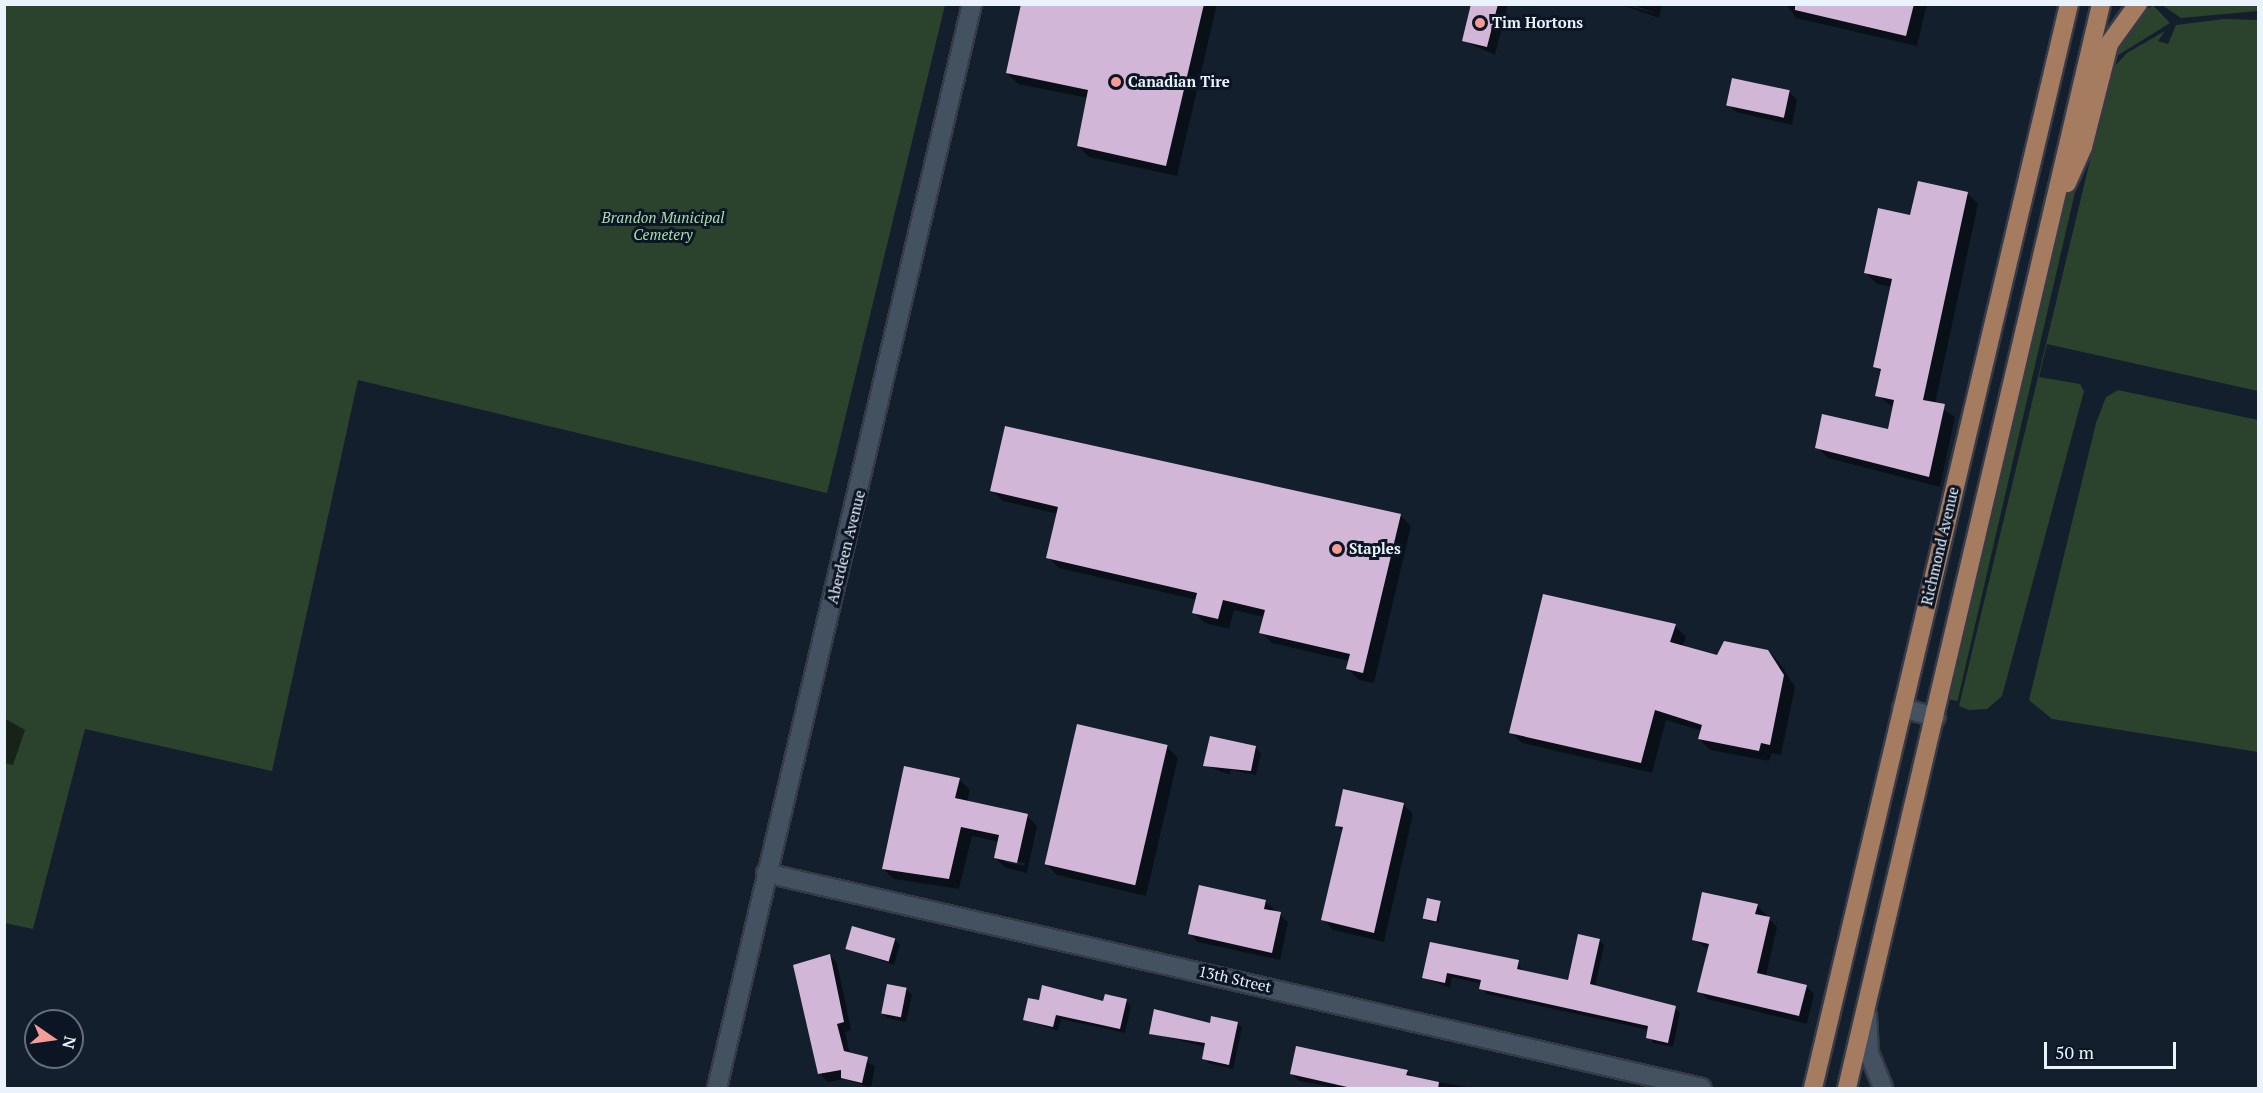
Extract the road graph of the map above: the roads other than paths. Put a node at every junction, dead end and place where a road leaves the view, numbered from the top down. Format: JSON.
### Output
{"nodes":[{"id":1,"x":972,"y":4,"type":"edge"},
{"id":2,"x":2060,"y":4,"type":"edge"},
{"id":3,"x":2069,"y":4,"type":"edge"},
{"id":4,"x":2101,"y":4,"type":"edge"},
{"id":5,"x":2138,"y":4,"type":"edge"},
{"id":6,"x":2054,"y":68,"type":"junction"},
{"id":7,"x":2051,"y":220,"type":"junction"},
{"id":8,"x":1902,"y":708,"type":"junction"},
{"id":9,"x":1936,"y":717,"type":"junction"},
{"id":10,"x":766,"y":873,"type":"junction"},
{"id":11,"x":1866,"y":1005,"type":"junction"},
{"id":12,"x":717,"y":1089,"type":"edge"},
{"id":13,"x":1702,"y":1089,"type":"edge"},
{"id":14,"x":1813,"y":1089,"type":"edge"},
{"id":15,"x":1847,"y":1089,"type":"edge"},
{"id":16,"x":1883,"y":1089,"type":"edge"}],
"edges":[{"from":1,"to":10,"type":"street","name":"Aberdeen Avenue"},
{"from":2,"to":6,"type":"main road"},
{"from":3,"to":6,"type":"main road","name":"Richmond Avenue"},
{"from":4,"to":7,"type":"main road"},
{"from":5,"to":7,"type":"main road"},
{"from":6,"to":8,"type":"main road","name":"Richmond Avenue"},
{"from":7,"to":9,"type":"main road"},
{"from":8,"to":9,"type":"street"},
{"from":8,"to":14,"type":"main road","name":"Richmond Avenue"},
{"from":9,"to":11,"type":"main road"},
{"from":10,"to":12,"type":"street","name":"Aberdeen Avenue"},
{"from":10,"to":13,"type":"street","name":"13th Street"},
{"from":11,"to":15,"type":"main road"},
{"from":11,"to":16,"type":"street"}]}
